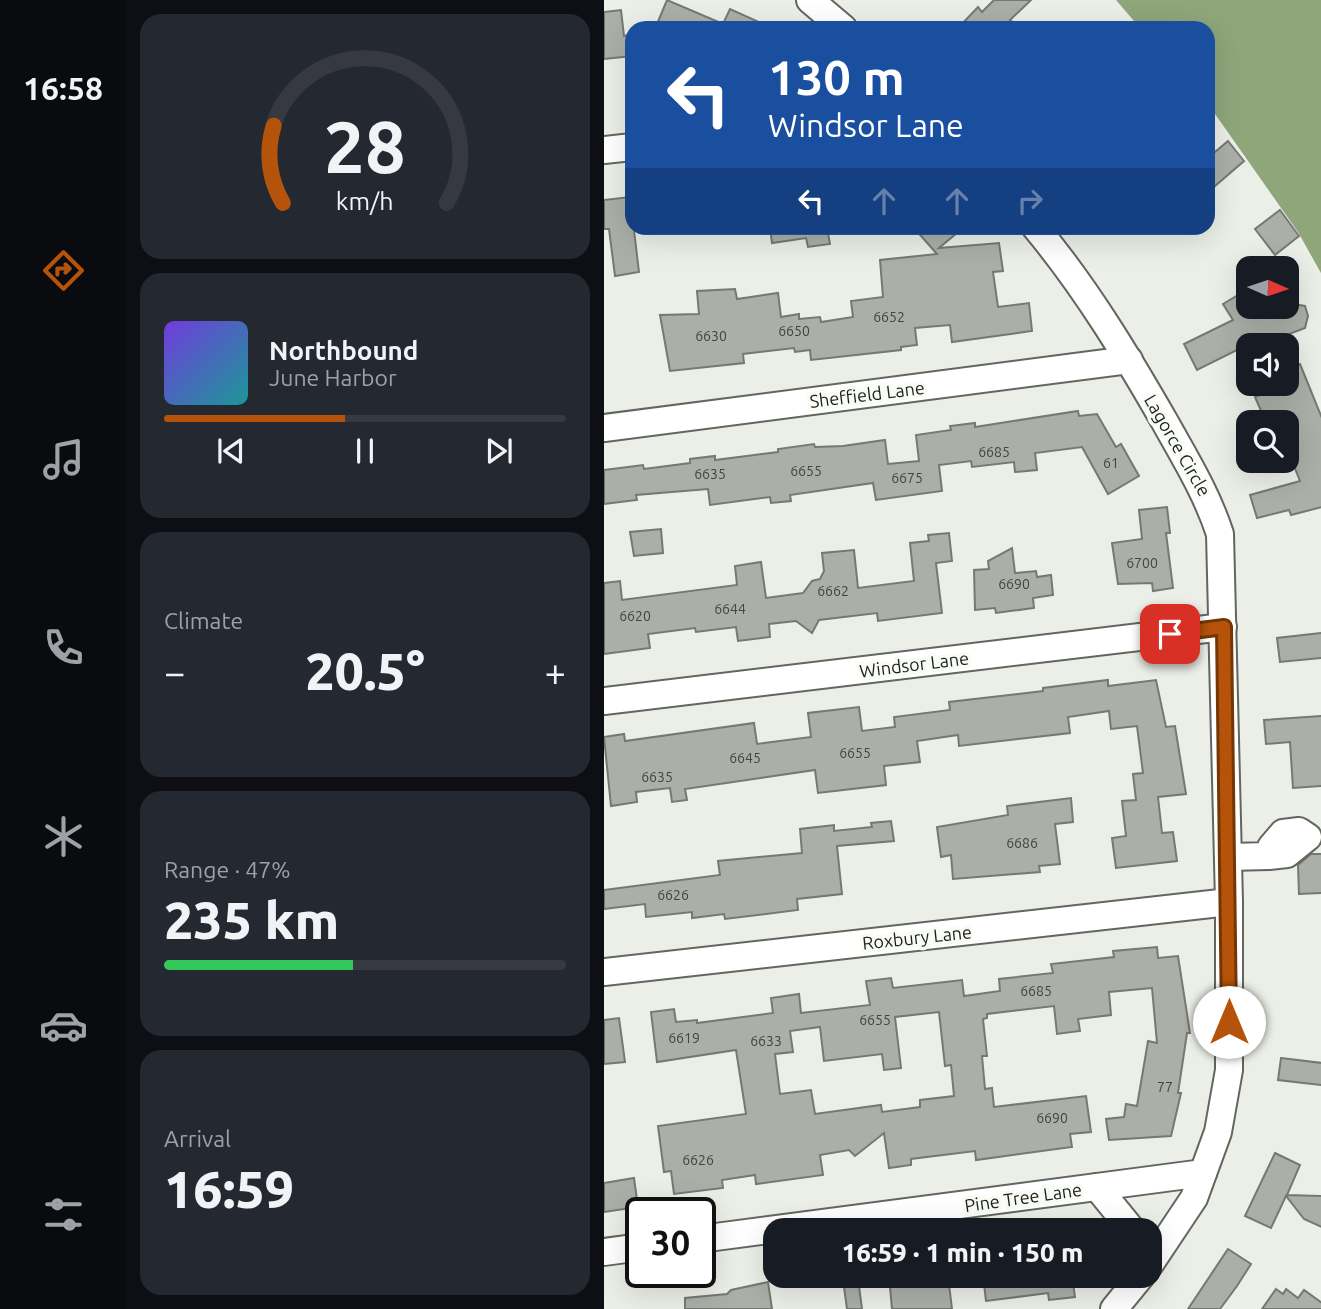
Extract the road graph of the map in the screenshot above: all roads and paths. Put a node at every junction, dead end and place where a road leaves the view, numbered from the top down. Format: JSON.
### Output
{"nodes":[{"id":1,"x":810,"y":0,"type":"edge"},
{"id":2,"x":835,"y":21,"type":"edge"},
{"id":3,"x":625,"y":148,"type":"edge"},
{"id":4,"x":604,"y":150,"type":"edge"},
{"id":5,"x":1042,"y":235,"type":"edge"},
{"id":6,"x":1129,"y":360,"type":"junction"},
{"id":7,"x":604,"y":428,"type":"edge"},
{"id":8,"x":1224,"y":627,"type":"junction"},
{"id":9,"x":604,"y":701,"type":"edge"},
{"id":10,"x":1315,"y":837,"type":"edge"},
{"id":11,"x":1228,"y":858,"type":"junction"},
{"id":12,"x":1229,"y":902,"type":"junction"},
{"id":13,"x":604,"y":972,"type":"edge"},
{"id":14,"x":1203,"y":1173,"type":"junction"},
{"id":15,"x":1097,"y":1187,"type":"junction"},
{"id":16,"x":1122,"y":1218,"type":"edge"},
{"id":17,"x":716,"y":1238,"type":"edge"},
{"id":18,"x":1162,"y":1244,"type":"edge"},
{"id":19,"x":625,"y":1249,"type":"edge"},
{"id":20,"x":604,"y":1252,"type":"edge"},
{"id":21,"x":1130,"y":1288,"type":"edge"},
{"id":22,"x":1114,"y":1309,"type":"edge"}],
"edges":[{"from":1,"to":2,"type":"street"},
{"from":3,"to":4,"type":"street"},
{"from":5,"to":6,"type":"street","name":"Lagorce Circle"},
{"from":6,"to":7,"type":"street","name":"Sheffield Lane"},
{"from":6,"to":8,"type":"street","name":"Lagorce Circle"},
{"from":8,"to":9,"type":"street","name":"Windsor Lane"},
{"from":8,"to":11,"type":"street","name":"Lagorce Circle"},
{"from":10,"to":11,"type":"street"},
{"from":11,"to":12,"type":"street","name":"Lagorce Circle"},
{"from":12,"to":13,"type":"street","name":"Roxbury Lane"},
{"from":12,"to":14,"type":"street","name":"Lagorce Circle"},
{"from":14,"to":15,"type":"street","name":"Pine Tree Lane"},
{"from":14,"to":18,"type":"street","name":"Lagorce Circle"},
{"from":15,"to":16,"type":"street","name":"Pine Tree Lane"},
{"from":15,"to":17,"type":"street","name":"Pine Tree Lane"},
{"from":19,"to":20,"type":"street"},
{"from":21,"to":22,"type":"street","name":"Lagorce Circle"}]}
